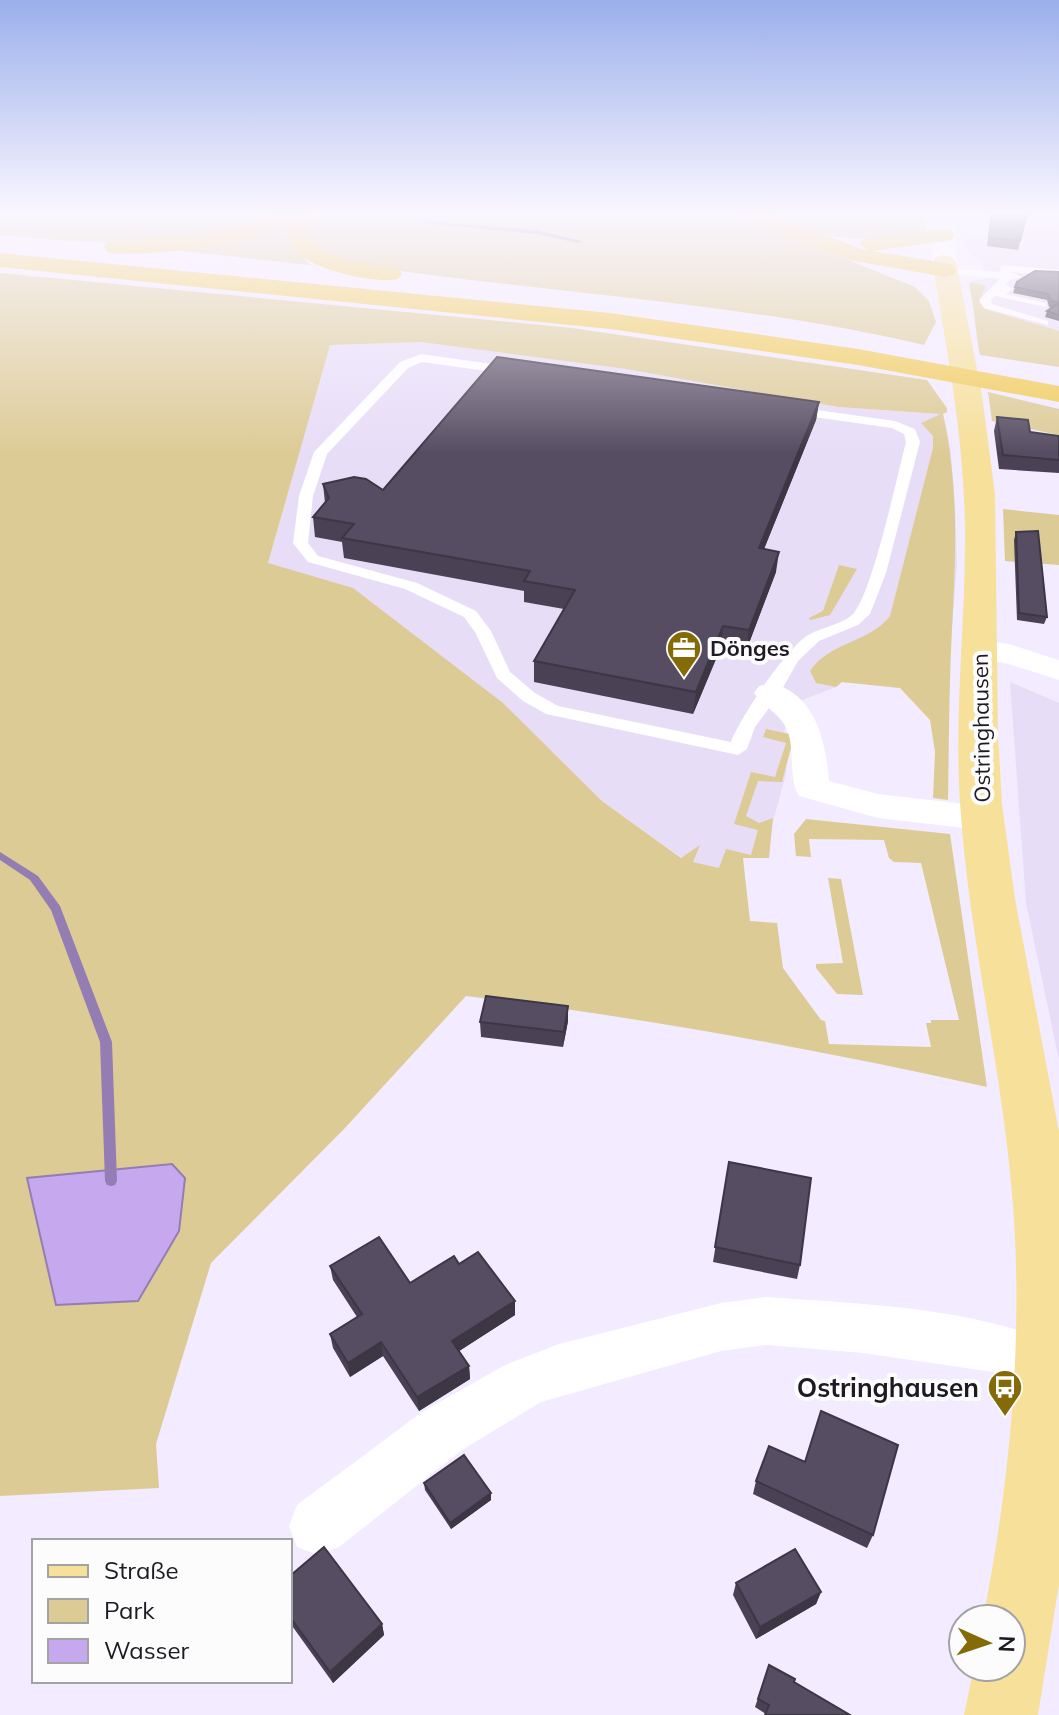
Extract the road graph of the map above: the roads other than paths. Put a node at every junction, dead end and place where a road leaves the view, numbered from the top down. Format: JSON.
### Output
{"nodes":[{"id":1,"x":341,"y":293,"type":"edge"},
{"id":2,"x":491,"y":293,"type":"edge"},
{"id":3,"x":496,"y":293,"type":"edge"},
{"id":4,"x":918,"y":293,"type":"edge"},
{"id":5,"x":949,"y":293,"type":"edge"},
{"id":6,"x":991,"y":293,"type":"edge"},
{"id":7,"x":1003,"y":293,"type":"edge"},
{"id":8,"x":502,"y":294,"type":"junction"},
{"id":9,"x":1042,"y":305,"type":"dead end"},
{"id":10,"x":952,"y":314,"type":"junction"},
{"id":11,"x":1044,"y":323,"type":"dead end"},
{"id":12,"x":1059,"y":377,"type":"edge"},
{"id":13,"x":1059,"y":394,"type":"edge"},
{"id":14,"x":979,"y":650,"type":"junction"},
{"id":15,"x":1059,"y":670,"type":"edge"},
{"id":16,"x":771,"y":693,"type":"junction"},
{"id":17,"x":982,"y":818,"type":"junction"},
{"id":18,"x":1047,"y":1365,"type":"junction"},
{"id":19,"x":318,"y":1526,"type":"dead end"},
{"id":20,"x":1020,"y":1603,"type":"edge"},
{"id":21,"x":1007,"y":1683,"type":"edge"},
{"id":22,"x":1001,"y":1715,"type":"edge"}],
"edges":[{"from":1,"to":13,"type":"highway"},
{"from":2,"to":8,"type":"highway"},
{"from":3,"to":8,"type":"highway"},
{"from":4,"to":10,"type":"highway"},
{"from":5,"to":10,"type":"main road","name":"Ostringhausen"},
{"from":6,"to":11,"type":"lane"},
{"from":7,"to":9,"type":"lane"},
{"from":8,"to":12,"type":"highway"},
{"from":10,"to":14,"type":"main road","name":"Ostringhausen"},
{"from":14,"to":15,"type":"street"},
{"from":14,"to":17,"type":"main road","name":"Ostringhausen"},
{"from":16,"to":16,"type":"lane"},
{"from":16,"to":17,"type":"street"},
{"from":17,"to":18,"type":"main road","name":"Ostringhausen"},
{"from":18,"to":19,"type":"street"},
{"from":18,"to":20,"type":"main road","name":"Ostringhausen"},
{"from":21,"to":22,"type":"main road"}]}
